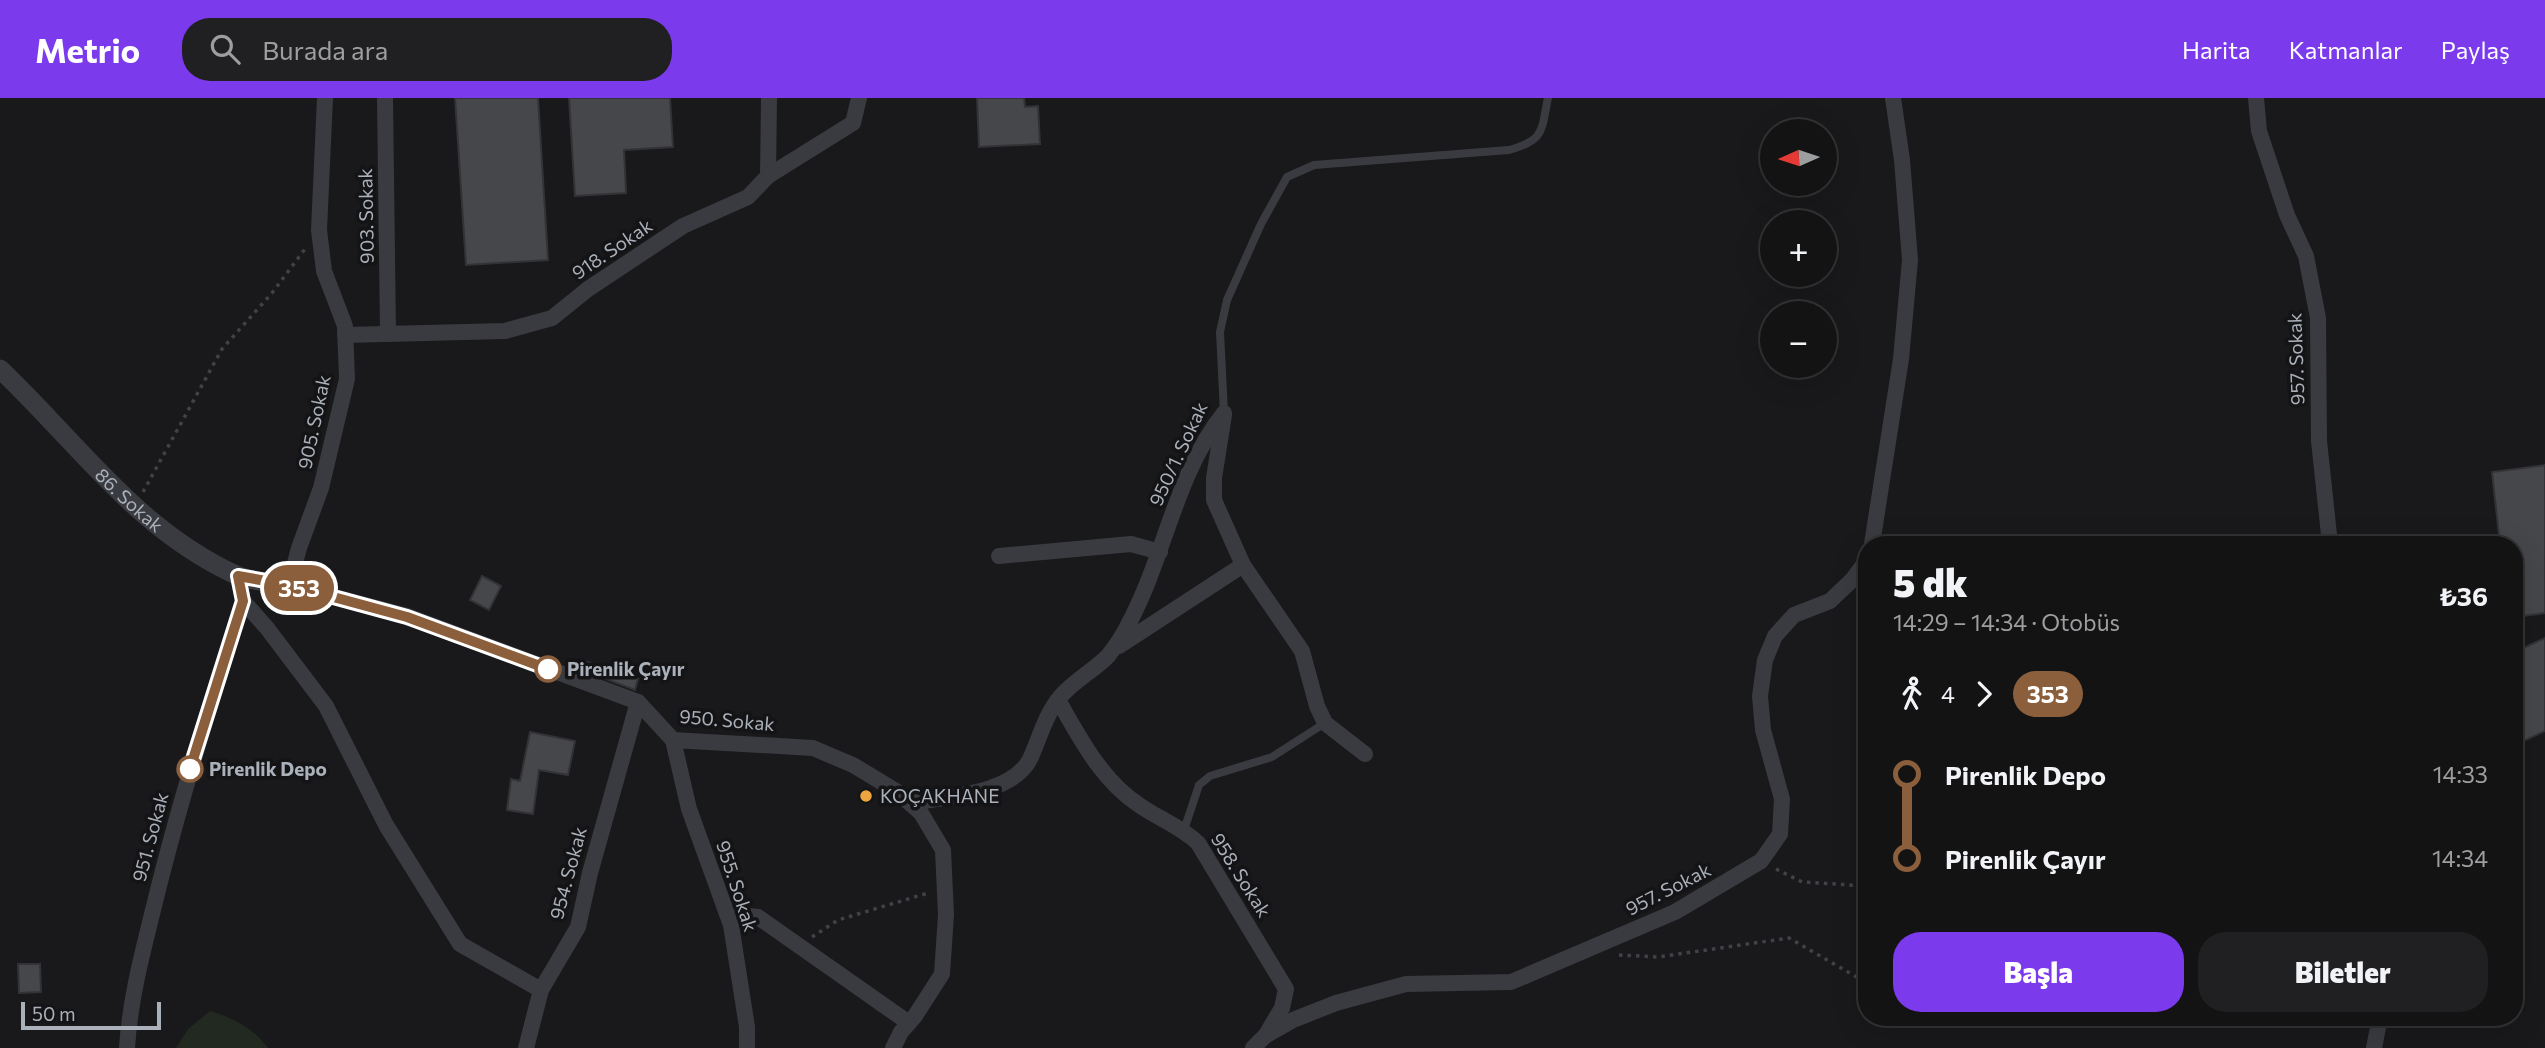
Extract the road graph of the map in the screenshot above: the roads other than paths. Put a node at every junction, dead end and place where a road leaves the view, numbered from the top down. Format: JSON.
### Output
{"nodes":[{"id":1,"x":325,"y":98,"type":"edge"},
{"id":2,"x":385,"y":98,"type":"edge"},
{"id":3,"x":769,"y":98,"type":"edge"},
{"id":4,"x":859,"y":98,"type":"edge"},
{"id":5,"x":1548,"y":98,"type":"edge"},
{"id":6,"x":1893,"y":98,"type":"edge"},
{"id":7,"x":2256,"y":98,"type":"edge"},
{"id":8,"x":768,"y":176,"type":"junction"},
{"id":9,"x":388,"y":334,"type":"junction"},
{"id":10,"x":345,"y":335,"type":"junction"},
{"id":11,"x":0,"y":369,"type":"edge"},
{"id":12,"x":1224,"y":413,"type":"junction"},
{"id":13,"x":1873,"y":536,"type":"edge"},
{"id":14,"x":2329,"y":536,"type":"edge"},
{"id":15,"x":1160,"y":552,"type":"junction"},
{"id":16,"x":999,"y":556,"type":"dead end"},
{"id":17,"x":1243,"y":565,"type":"junction"},
{"id":18,"x":1858,"y":572,"type":"edge"},
{"id":19,"x":238,"y":576,"type":"junction"},
{"id":20,"x":289,"y":585,"type":"junction"},
{"id":21,"x":243,"y":601,"type":"junction"},
{"id":22,"x":1108,"y":655,"type":"junction"},
{"id":23,"x":1058,"y":700,"type":"junction"},
{"id":24,"x":638,"y":702,"type":"junction"},
{"id":25,"x":1325,"y":723,"type":"junction"},
{"id":26,"x":673,"y":740,"type":"junction"},
{"id":27,"x":1365,"y":754,"type":"dead end"},
{"id":28,"x":910,"y":803,"type":"junction"},
{"id":29,"x":1184,"y":830,"type":"junction"},
{"id":30,"x":727,"y":914,"type":"junction"},
{"id":31,"x":541,"y":990,"type":"junction"},
{"id":32,"x":909,"y":1023,"type":"junction"},
{"id":33,"x":2378,"y":1026,"type":"edge"},
{"id":34,"x":1265,"y":1035,"type":"junction"},
{"id":35,"x":127,"y":1048,"type":"edge"},
{"id":36,"x":526,"y":1048,"type":"edge"},
{"id":37,"x":747,"y":1048,"type":"edge"},
{"id":38,"x":893,"y":1048,"type":"edge"},
{"id":39,"x":1253,"y":1048,"type":"edge"},
{"id":40,"x":2373,"y":1048,"type":"edge"}],
"edges":[{"from":1,"to":10,"type":"street","name":"905. Sokak"},
{"from":2,"to":9,"type":"street","name":"903. Sokak"},
{"from":3,"to":8,"type":"street"},
{"from":4,"to":8,"type":"street","name":"918. Sokak"},
{"from":5,"to":12,"type":"lane","name":"950/1. Sokak"},
{"from":6,"to":13,"type":"street"},
{"from":7,"to":14,"type":"street","name":"957. Sokak"},
{"from":8,"to":9,"type":"street","name":"918. Sokak"},
{"from":9,"to":10,"type":"street","name":"918. Sokak"},
{"from":10,"to":20,"type":"street","name":"905. Sokak"},
{"from":11,"to":19,"type":"street","name":"86. Sokak"},
{"from":12,"to":15,"type":"street","name":"950/1. Sokak"},
{"from":12,"to":17,"type":"street"},
{"from":15,"to":16,"type":"street"},
{"from":15,"to":22,"type":"street","name":"950/1. Sokak"},
{"from":17,"to":22,"type":"street"},
{"from":17,"to":25,"type":"street"},
{"from":18,"to":34,"type":"street","name":"957. Sokak"},
{"from":19,"to":20,"type":"street","name":"86. Sokak"},
{"from":19,"to":21,"type":"street"},
{"from":20,"to":24,"type":"street","name":"950. Sokak"},
{"from":21,"to":31,"type":"street"},
{"from":21,"to":35,"type":"street","name":"951. Sokak"},
{"from":22,"to":23,"type":"street","name":"950/1. Sokak"},
{"from":23,"to":28,"type":"street","name":"950/1. Sokak"},
{"from":23,"to":29,"type":"street","name":"958. Sokak"},
{"from":24,"to":26,"type":"street","name":"950. Sokak"},
{"from":24,"to":31,"type":"street","name":"954. Sokak"},
{"from":25,"to":27,"type":"street"},
{"from":25,"to":29,"type":"lane"},
{"from":26,"to":28,"type":"street","name":"950. Sokak"},
{"from":26,"to":30,"type":"street","name":"955. Sokak"},
{"from":28,"to":32,"type":"street","name":"950. Sokak"},
{"from":29,"to":34,"type":"street","name":"958. Sokak"},
{"from":30,"to":32,"type":"street"},
{"from":30,"to":37,"type":"street","name":"955. Sokak"},
{"from":31,"to":36,"type":"street","name":"954. Sokak"},
{"from":32,"to":38,"type":"street","name":"950. Sokak"},
{"from":33,"to":40,"type":"street"},
{"from":34,"to":39,"type":"street","name":"957. Sokak"}]}
